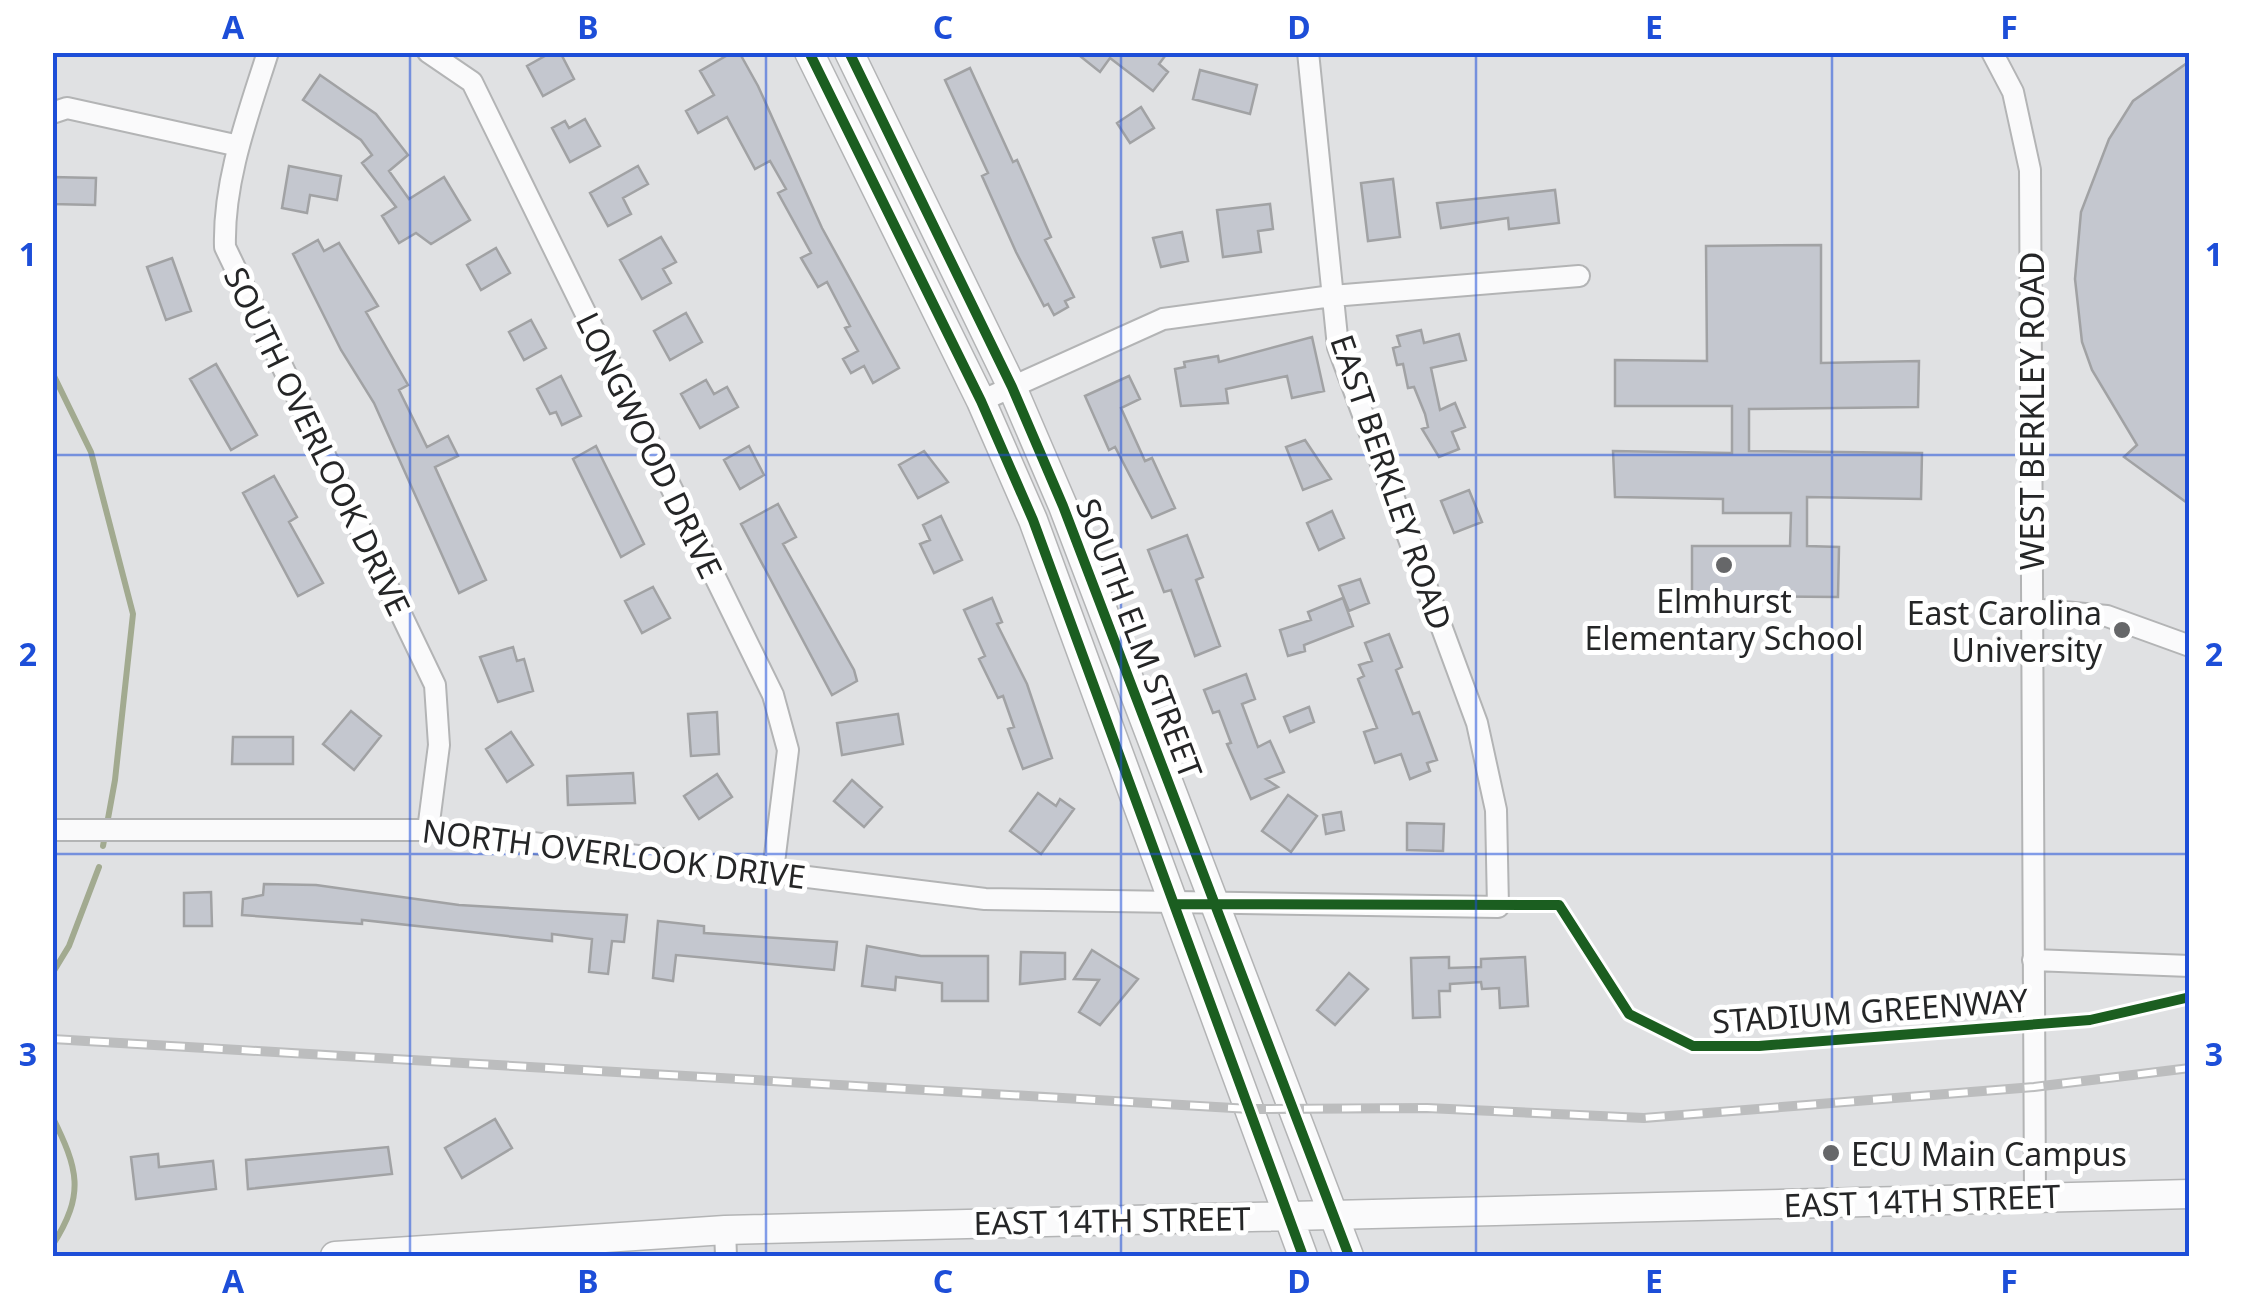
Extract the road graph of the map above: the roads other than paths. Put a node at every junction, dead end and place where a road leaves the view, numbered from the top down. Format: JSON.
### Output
{"nodes":[{"id":1,"x":268,"y":52,"type":"edge"},
{"id":2,"x":428,"y":52,"type":"edge"},
{"id":3,"x":809,"y":52,"type":"edge"},
{"id":4,"x":849,"y":52,"type":"edge"},
{"id":5,"x":1308,"y":52,"type":"edge"},
{"id":6,"x":1992,"y":52,"type":"edge"},
{"id":7,"x":873,"y":99,"type":"junction"},
{"id":8,"x":52,"y":112,"type":"edge"},
{"id":9,"x":842,"y":114,"type":"junction"},
{"id":10,"x":239,"y":146,"type":"junction"},
{"id":11,"x":1579,"y":276,"type":"dead end"},
{"id":12,"x":1332,"y":296,"type":"junction"},
{"id":13,"x":1012,"y":387,"type":"junction"},
{"id":14,"x":981,"y":401,"type":"junction"},
{"id":15,"x":2031,"y":609,"type":"junction"},
{"id":16,"x":1110,"y":627,"type":"junction"},
{"id":17,"x":1078,"y":639,"type":"junction"},
{"id":18,"x":2190,"y":646,"type":"edge"},
{"id":19,"x":52,"y":830,"type":"edge"},
{"id":20,"x":428,"y":830,"type":"junction"},
{"id":21,"x":773,"y":871,"type":"junction"},
{"id":22,"x":1175,"y":904,"type":"junction"},
{"id":23,"x":1217,"y":904,"type":"junction"},
{"id":24,"x":1498,"y":906,"type":"joint"},
{"id":25,"x":2032,"y":960,"type":"junction"},
{"id":26,"x":2190,"y":966,"type":"edge"},
{"id":27,"x":2190,"y":1194,"type":"edge"},
{"id":28,"x":2035,"y":1197,"type":"junction"},
{"id":29,"x":1333,"y":1216,"type":"junction"},
{"id":30,"x":1289,"y":1218,"type":"junction"},
{"id":31,"x":726,"y":1243,"type":"edge"},
{"id":32,"x":335,"y":1256,"type":"edge"},
{"id":33,"x":1303,"y":1256,"type":"edge"},
{"id":34,"x":1349,"y":1256,"type":"edge"}],
"edges":[{"from":1,"to":10,"type":"street","name":"SOUTH OVERLOOK DRIVE"},
{"from":2,"to":21,"type":"street","name":"LONGWOOD DRIVE"},
{"from":3,"to":9,"type":"street","name":"SOUTH ELM STREET"},
{"from":4,"to":7,"type":"street","name":"SOUTH ELM STREET"},
{"from":5,"to":12,"type":"street","name":"EAST BERKLEY ROAD"},
{"from":6,"to":15,"type":"street","name":"WEST BERKLEY ROAD"},
{"from":7,"to":9,"type":"street"},
{"from":7,"to":13,"type":"street","name":"SOUTH ELM STREET"},
{"from":8,"to":10,"type":"street"},
{"from":9,"to":14,"type":"street","name":"SOUTH ELM STREET"},
{"from":10,"to":20,"type":"street","name":"SOUTH OVERLOOK DRIVE"},
{"from":11,"to":12,"type":"street"},
{"from":12,"to":13,"type":"street"},
{"from":12,"to":24,"type":"street","name":"EAST BERKLEY ROAD"},
{"from":13,"to":14,"type":"street"},
{"from":13,"to":16,"type":"street","name":"SOUTH ELM STREET"},
{"from":14,"to":17,"type":"street","name":"SOUTH ELM STREET"},
{"from":15,"to":18,"type":"street"},
{"from":15,"to":25,"type":"street","name":"WEST BERKLEY ROAD"},
{"from":16,"to":17,"type":"street"},
{"from":16,"to":23,"type":"street","name":"SOUTH ELM STREET"},
{"from":17,"to":22,"type":"street","name":"SOUTH ELM STREET"},
{"from":19,"to":20,"type":"street","name":"NORTH OVERLOOK DRIVE"},
{"from":20,"to":21,"type":"street","name":"NORTH OVERLOOK DRIVE"},
{"from":21,"to":22,"type":"street","name":"NORTH OVERLOOK DRIVE"},
{"from":22,"to":23,"type":"street","name":"NORTH OVERLOOK DRIVE"},
{"from":22,"to":30,"type":"street","name":"SOUTH ELM STREET"},
{"from":23,"to":24,"type":"street","name":"NORTH OVERLOOK DRIVE"},
{"from":23,"to":29,"type":"street","name":"SOUTH ELM STREET"},
{"from":25,"to":26,"type":"street"},
{"from":25,"to":28,"type":"street","name":"WEST BERKLEY ROAD"},
{"from":27,"to":28,"type":"street","name":"EAST 14TH STREET"},
{"from":28,"to":29,"type":"street","name":"EAST 14TH STREET"},
{"from":29,"to":30,"type":"street","name":"EAST 14TH STREET"},
{"from":29,"to":34,"type":"street","name":"SOUTH ELM STREET"},
{"from":30,"to":31,"type":"street","name":"EAST 14TH STREET"},
{"from":30,"to":33,"type":"street","name":"SOUTH ELM STREET"},
{"from":31,"to":32,"type":"street","name":"EAST 14TH STREET"}]}
